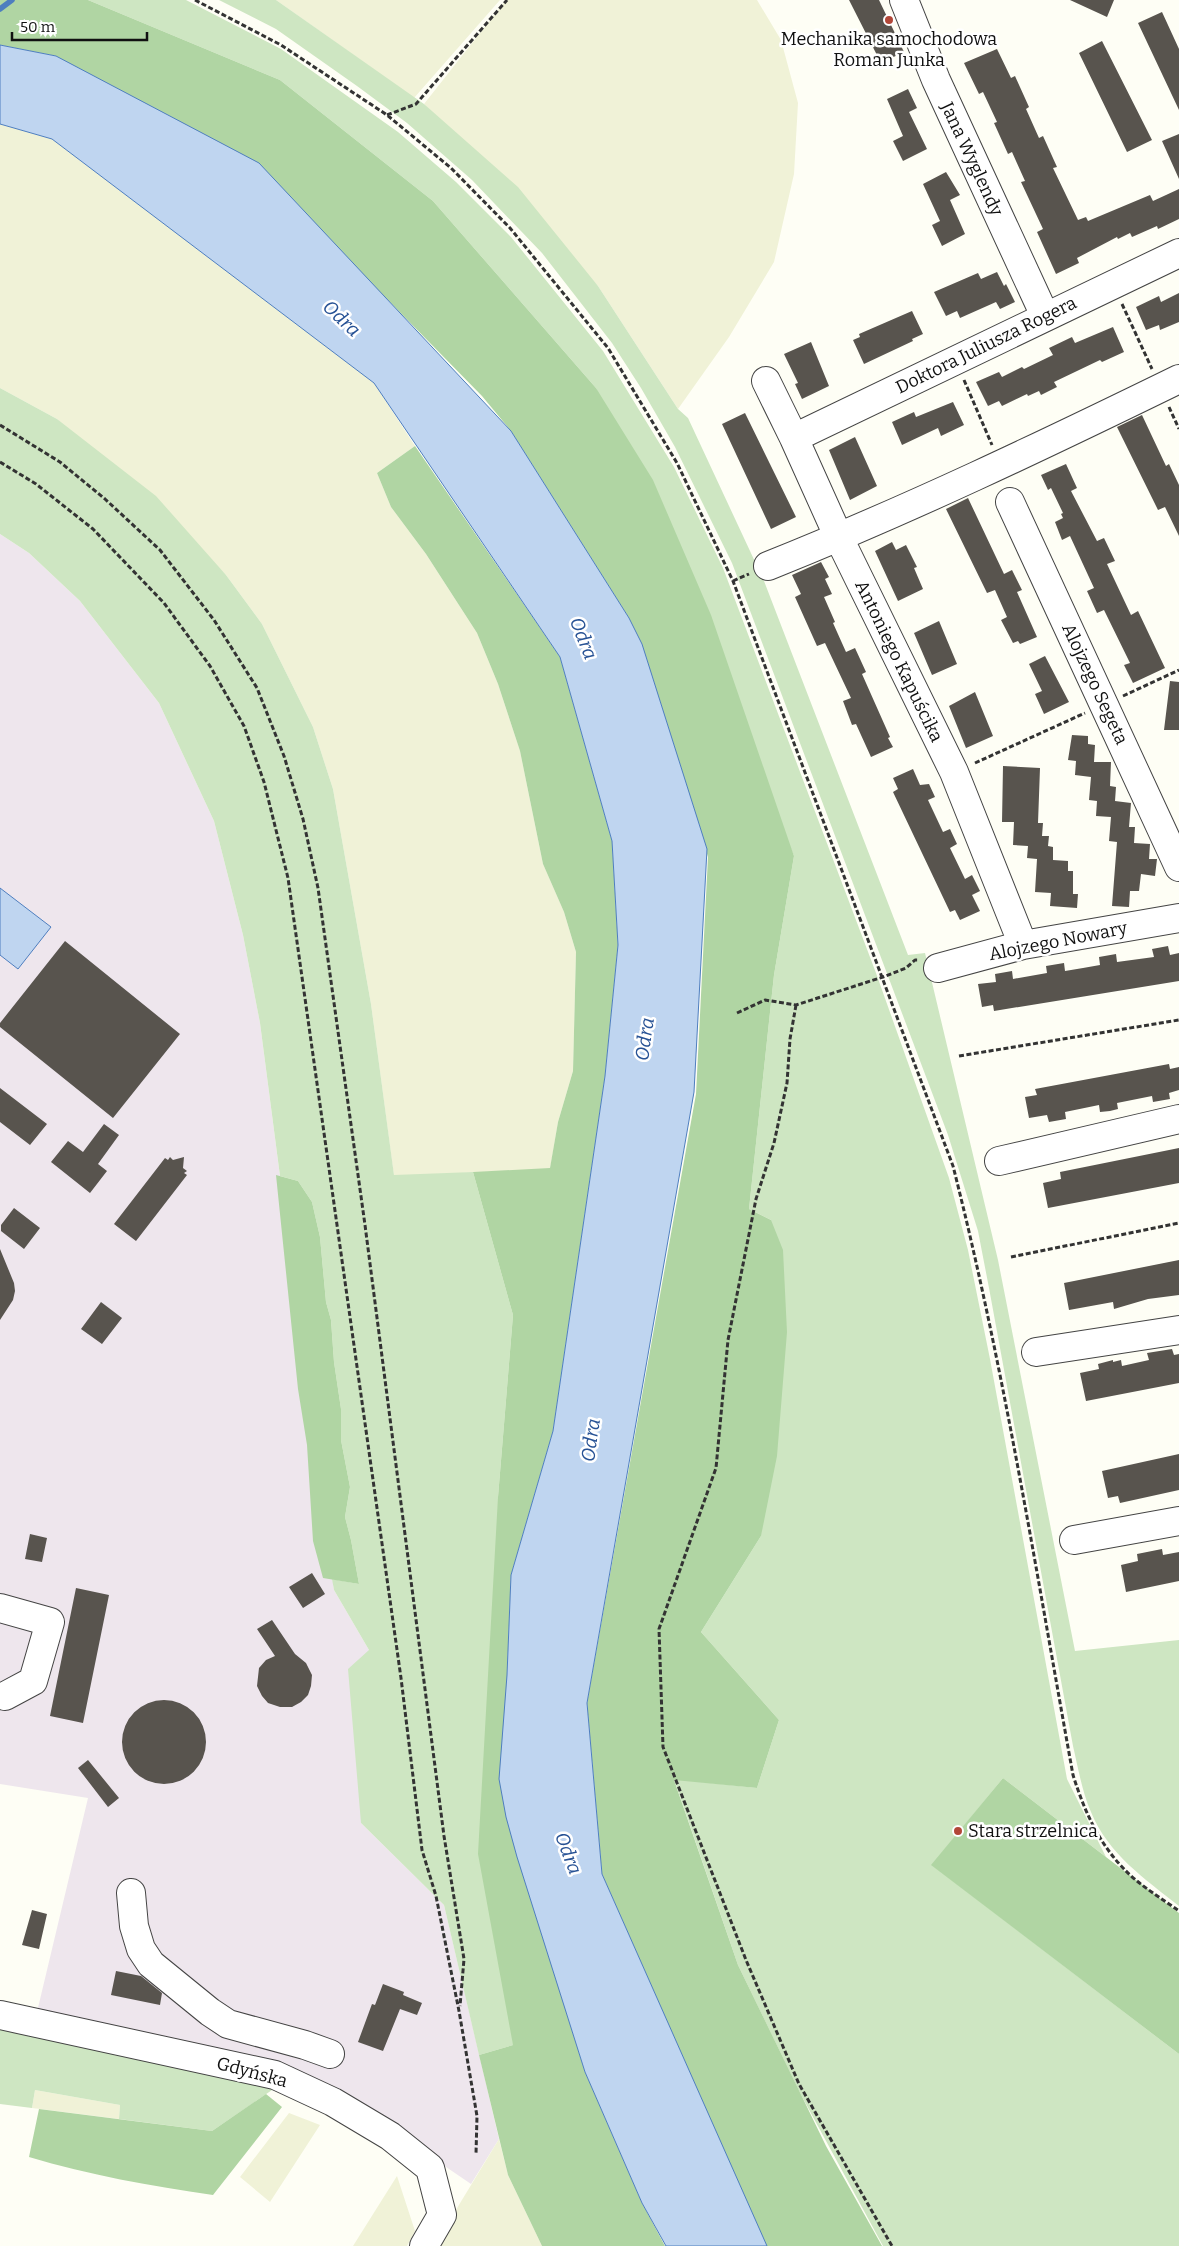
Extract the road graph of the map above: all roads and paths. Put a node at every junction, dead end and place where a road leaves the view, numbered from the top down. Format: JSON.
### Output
{"nodes":[{"id":1,"x":195,"y":0,"type":"edge"},
{"id":2,"x":508,"y":0,"type":"edge"},
{"id":3,"x":904,"y":0,"type":"edge"},
{"id":4,"x":386,"y":115,"type":"junction"},
{"id":5,"x":1179,"y":253,"type":"edge"},
{"id":6,"x":1113,"y":284,"type":"junction"},
{"id":7,"x":1045,"y":316,"type":"junction"},
{"id":8,"x":956,"y":361,"type":"junction"},
{"id":9,"x":766,"y":381,"type":"dead end"},
{"id":10,"x":1170,"y":383,"type":"edge"},
{"id":11,"x":0,"y":425,"type":"edge"},
{"id":12,"x":794,"y":438,"type":"junction"},
{"id":13,"x":0,"y":462,"type":"edge"},
{"id":14,"x":1001,"y":464,"type":"junction"},
{"id":15,"x":1010,"y":502,"type":"dead end"},
{"id":16,"x":839,"y":538,"type":"junction"},
{"id":17,"x":768,"y":566,"type":"dead end"},
{"id":18,"x":1179,"y":670,"type":"edge"},
{"id":19,"x":1105,"y":705,"type":"junction"},
{"id":20,"x":954,"y":772,"type":"junction"},
{"id":21,"x":1179,"y":867,"type":"edge"},
{"id":22,"x":1179,"y":918,"type":"edge"},
{"id":23,"x":1023,"y":945,"type":"junction"},
{"id":24,"x":906,"y":968,"type":"dead end"},
{"id":25,"x":938,"y":968,"type":"dead end"},
{"id":26,"x":883,"y":977,"type":"junction"},
{"id":27,"x":796,"y":1005,"type":"junction"},
{"id":28,"x":737,"y":1013,"type":"dead end"},
{"id":29,"x":1179,"y":1020,"type":"edge"},
{"id":30,"x":959,"y":1056,"type":"dead end"},
{"id":31,"x":1179,"y":1119,"type":"edge"},
{"id":32,"x":999,"y":1161,"type":"dead end"},
{"id":33,"x":1179,"y":1223,"type":"edge"},
{"id":34,"x":1011,"y":1257,"type":"dead end"},
{"id":35,"x":1179,"y":1330,"type":"edge"},
{"id":36,"x":1036,"y":1352,"type":"dead end"},
{"id":37,"x":1179,"y":1521,"type":"edge"},
{"id":38,"x":1074,"y":1540,"type":"dead end"},
{"id":39,"x":0,"y":1608,"type":"edge"},
{"id":40,"x":2,"y":1700,"type":"edge"},
{"id":41,"x":131,"y":1893,"type":"dead end"},
{"id":42,"x":1179,"y":1911,"type":"edge"},
{"id":43,"x":459,"y":2012,"type":"junction"},
{"id":44,"x":0,"y":2014,"type":"edge"},
{"id":45,"x":215,"y":2016,"type":"junction"},
{"id":46,"x":330,"y":2054,"type":"dead end"},
{"id":47,"x":203,"y":2059,"type":"junction"},
{"id":48,"x":476,"y":2154,"type":"dead end"},
{"id":49,"x":424,"y":2246,"type":"edge"},
{"id":50,"x":892,"y":2246,"type":"edge"}],
"edges":[{"from":1,"to":4,"type":"path"},
{"from":2,"to":4,"type":"path"},
{"from":3,"to":7,"type":"street","name":"Jana Wyglendy"},
{"from":4,"to":26,"type":"path"},
{"from":5,"to":6,"type":"street","name":"Doktora Juliusza Rogera"},
{"from":6,"to":7,"type":"street","name":"Doktora Juliusza Rogera"},
{"from":6,"to":10,"type":"path"},
{"from":7,"to":8,"type":"street","name":"Doktora Juliusza Rogera"},
{"from":8,"to":12,"type":"street","name":"Doktora Juliusza Rogera"},
{"from":8,"to":14,"type":"path"},
{"from":9,"to":12,"type":"street","name":"Antoniego Kapuścika"},
{"from":10,"to":14,"type":"street"},
{"from":11,"to":43,"type":"path"},
{"from":12,"to":16,"type":"street","name":"Antoniego Kapuścika"},
{"from":13,"to":43,"type":"path"},
{"from":14,"to":16,"type":"street"},
{"from":15,"to":19,"type":"street","name":"Alojzego Segeta"},
{"from":16,"to":17,"type":"street"},
{"from":16,"to":20,"type":"street","name":"Antoniego Kapuścika"},
{"from":18,"to":19,"type":"path"},
{"from":19,"to":20,"type":"path"},
{"from":19,"to":21,"type":"street","name":"Alojzego Segeta"},
{"from":20,"to":23,"type":"street","name":"Antoniego Kapuścika"},
{"from":22,"to":23,"type":"street","name":"Alojzego Nowary"},
{"from":23,"to":25,"type":"street","name":"Alojzego Nowary"},
{"from":24,"to":26,"type":"path"},
{"from":26,"to":27,"type":"path"},
{"from":26,"to":42,"type":"path"},
{"from":27,"to":28,"type":"path"},
{"from":27,"to":50,"type":"path"},
{"from":29,"to":30,"type":"path"},
{"from":31,"to":32,"type":"street"},
{"from":33,"to":34,"type":"path"},
{"from":35,"to":36,"type":"street"},
{"from":37,"to":38,"type":"street"},
{"from":39,"to":40,"type":"street"},
{"from":41,"to":45,"type":"street"},
{"from":43,"to":48,"type":"path"},
{"from":44,"to":47,"type":"street","name":"Gdyńska"},
{"from":45,"to":46,"type":"street"},
{"from":45,"to":47,"type":"street"},
{"from":47,"to":49,"type":"street","name":"Gdyńska"}]}
